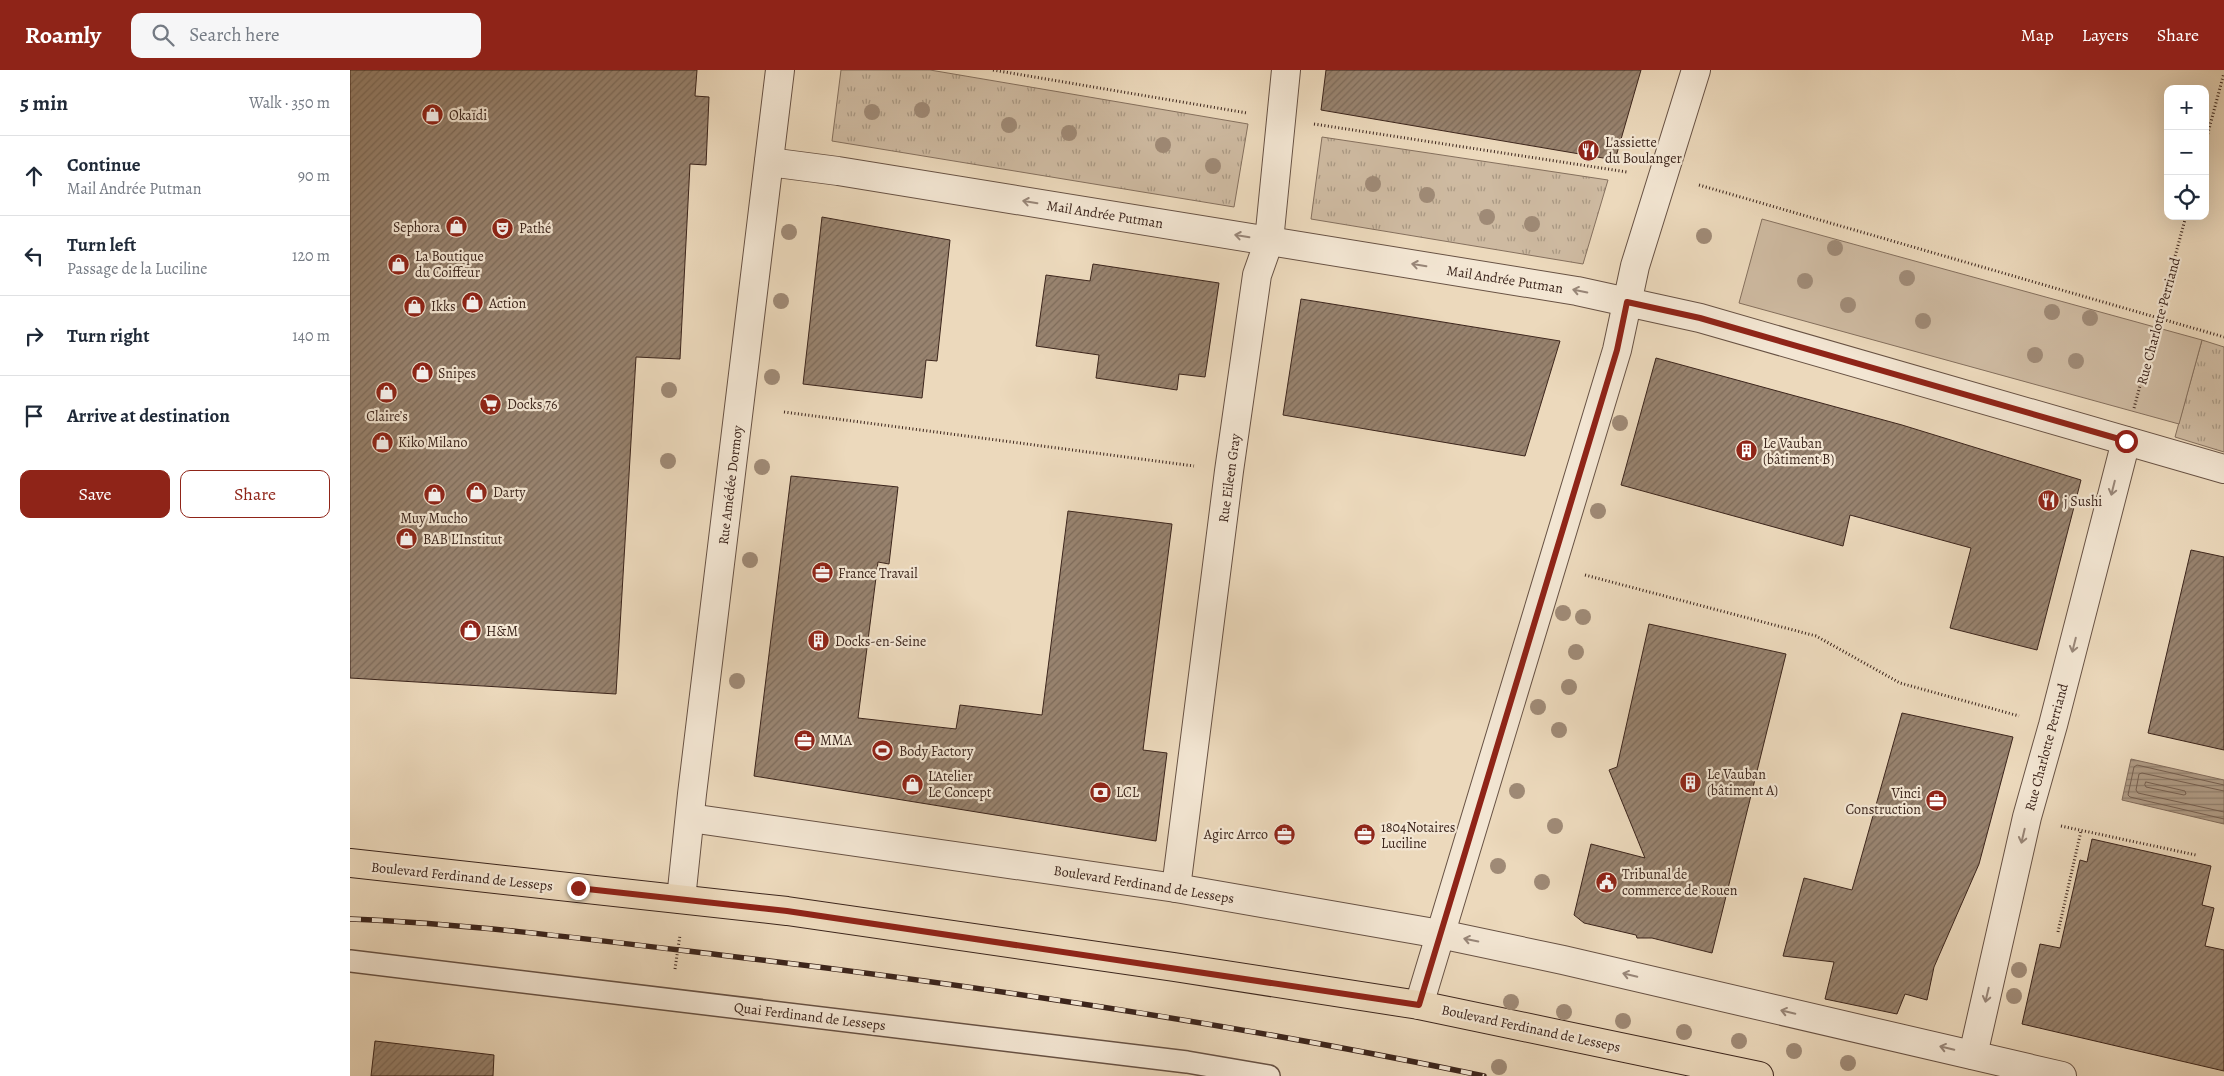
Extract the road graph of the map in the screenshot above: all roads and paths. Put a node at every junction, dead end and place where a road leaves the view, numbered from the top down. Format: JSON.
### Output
{"nodes":[{"id":1,"x":780,"y":70,"type":"edge"},
{"id":2,"x":1286,"y":70,"type":"edge"},
{"id":3,"x":1696,"y":70,"type":"edge"},
{"id":4,"x":2224,"y":73,"type":"edge"},
{"id":5,"x":2209,"y":130,"type":"edge"},
{"id":6,"x":769,"y":162,"type":"junction"},
{"id":7,"x":1699,"y":185,"type":"dead end"},
{"id":8,"x":2185,"y":220,"type":"edge"},
{"id":9,"x":1269,"y":241,"type":"junction"},
{"id":10,"x":1627,"y":302,"type":"junction"},
{"id":11,"x":2159,"y":318,"type":"junction"},
{"id":12,"x":2224,"y":337,"type":"edge"},
{"id":13,"x":2134,"y":410,"type":"dead end"},
{"id":14,"x":784,"y":412,"type":"dead end"},
{"id":15,"x":2126,"y":441,"type":"junction"},
{"id":16,"x":2224,"y":469,"type":"edge"},
{"id":17,"x":1229,"y":471,"type":"junction"},
{"id":18,"x":1552,"y":566,"type":"junction"},
{"id":19,"x":2053,"y":725,"type":"junction"},
{"id":20,"x":2027,"y":817,"type":"junction"},
{"id":21,"x":690,"y":818,"type":"junction"},
{"id":22,"x":2081,"y":831,"type":"junction"},
{"id":23,"x":2196,"y":855,"type":"dead end"},
{"id":24,"x":350,"y":863,"type":"edge"},
{"id":25,"x":1176,"y":888,"type":"junction"},
{"id":26,"x":681,"y":899,"type":"junction"},
{"id":27,"x":681,"y":928,"type":"dead end"},
{"id":28,"x":2058,"y":932,"type":"dead end"},
{"id":29,"x":1440,"y":934,"type":"junction"},
{"id":30,"x":350,"y":961,"type":"edge"},
{"id":31,"x":670,"y":999,"type":"junction"},
{"id":32,"x":1419,"y":1005,"type":"junction"},
{"id":33,"x":1973,"y":1055,"type":"junction"},
{"id":34,"x":1269,"y":1076,"type":"edge"},
{"id":35,"x":1759,"y":1076,"type":"edge"},
{"id":36,"x":2062,"y":1076,"type":"edge"}],
"edges":[{"from":1,"to":6,"type":"street","name":"Rue Amédée Dormoy"},
{"from":2,"to":9,"type":"street","name":"Rue Eileen Gray"},
{"from":3,"to":10,"type":"street"},
{"from":4,"to":5,"type":"path"},
{"from":9,"to":6,"type":"street","name":"Mail Andrée Putman","one_way":true},
{"from":6,"to":21,"type":"street","name":"Rue Amédée Dormoy"},
{"from":7,"to":11,"type":"path"},
{"from":8,"to":11,"type":"path","name":"Rue Charlotte Perriand"},
{"from":10,"to":9,"type":"street","name":"Mail Andrée Putman","one_way":true},
{"from":9,"to":17,"type":"street","name":"Rue Eileen Gray"},
{"from":10,"to":15,"type":"street","name":"Mail Andrée Putman"},
{"from":10,"to":18,"type":"street"},
{"from":11,"to":12,"type":"path"},
{"from":11,"to":13,"type":"path","name":"Rue Charlotte Perriand"},
{"from":14,"to":17,"type":"path"},
{"from":15,"to":16,"type":"street","name":"Mail Andrée Putman"},
{"from":15,"to":19,"type":"street","name":"Rue Charlotte Perriand","one_way":true},
{"from":17,"to":25,"type":"street","name":"Rue Eileen Gray"},
{"from":18,"to":19,"type":"path"},
{"from":18,"to":29,"type":"street"},
{"from":19,"to":20,"type":"street","name":"Rue Charlotte Perriand"},
{"from":20,"to":22,"type":"path"},
{"from":20,"to":33,"type":"street","name":"Rue Charlotte Perriand","one_way":true},
{"from":21,"to":25,"type":"street","name":"Boulevard Ferdinand de Lesseps"},
{"from":21,"to":26,"type":"street","name":"Rue Amédée Dormoy"},
{"from":22,"to":23,"type":"path"},
{"from":22,"to":28,"type":"path"},
{"from":24,"to":26,"type":"main road","name":"Boulevard Ferdinand de Lesseps"},
{"from":25,"to":29,"type":"street","name":"Boulevard Ferdinand de Lesseps"},
{"from":26,"to":32,"type":"main road","name":"Boulevard Ferdinand de Lesseps"},
{"from":27,"to":31,"type":"path"},
{"from":29,"to":32,"type":"street"},
{"from":33,"to":29,"type":"street","name":"Boulevard Ferdinand de Lesseps","one_way":true},
{"from":30,"to":31,"type":"lane","name":"Quai Ferdinand de Lesseps"},
{"from":31,"to":34,"type":"lane","name":"Quai Ferdinand de Lesseps"},
{"from":32,"to":35,"type":"main road","name":"Boulevard Ferdinand de Lesseps"},
{"from":33,"to":36,"type":"street","name":"Boulevard Ferdinand de Lesseps"}]}
